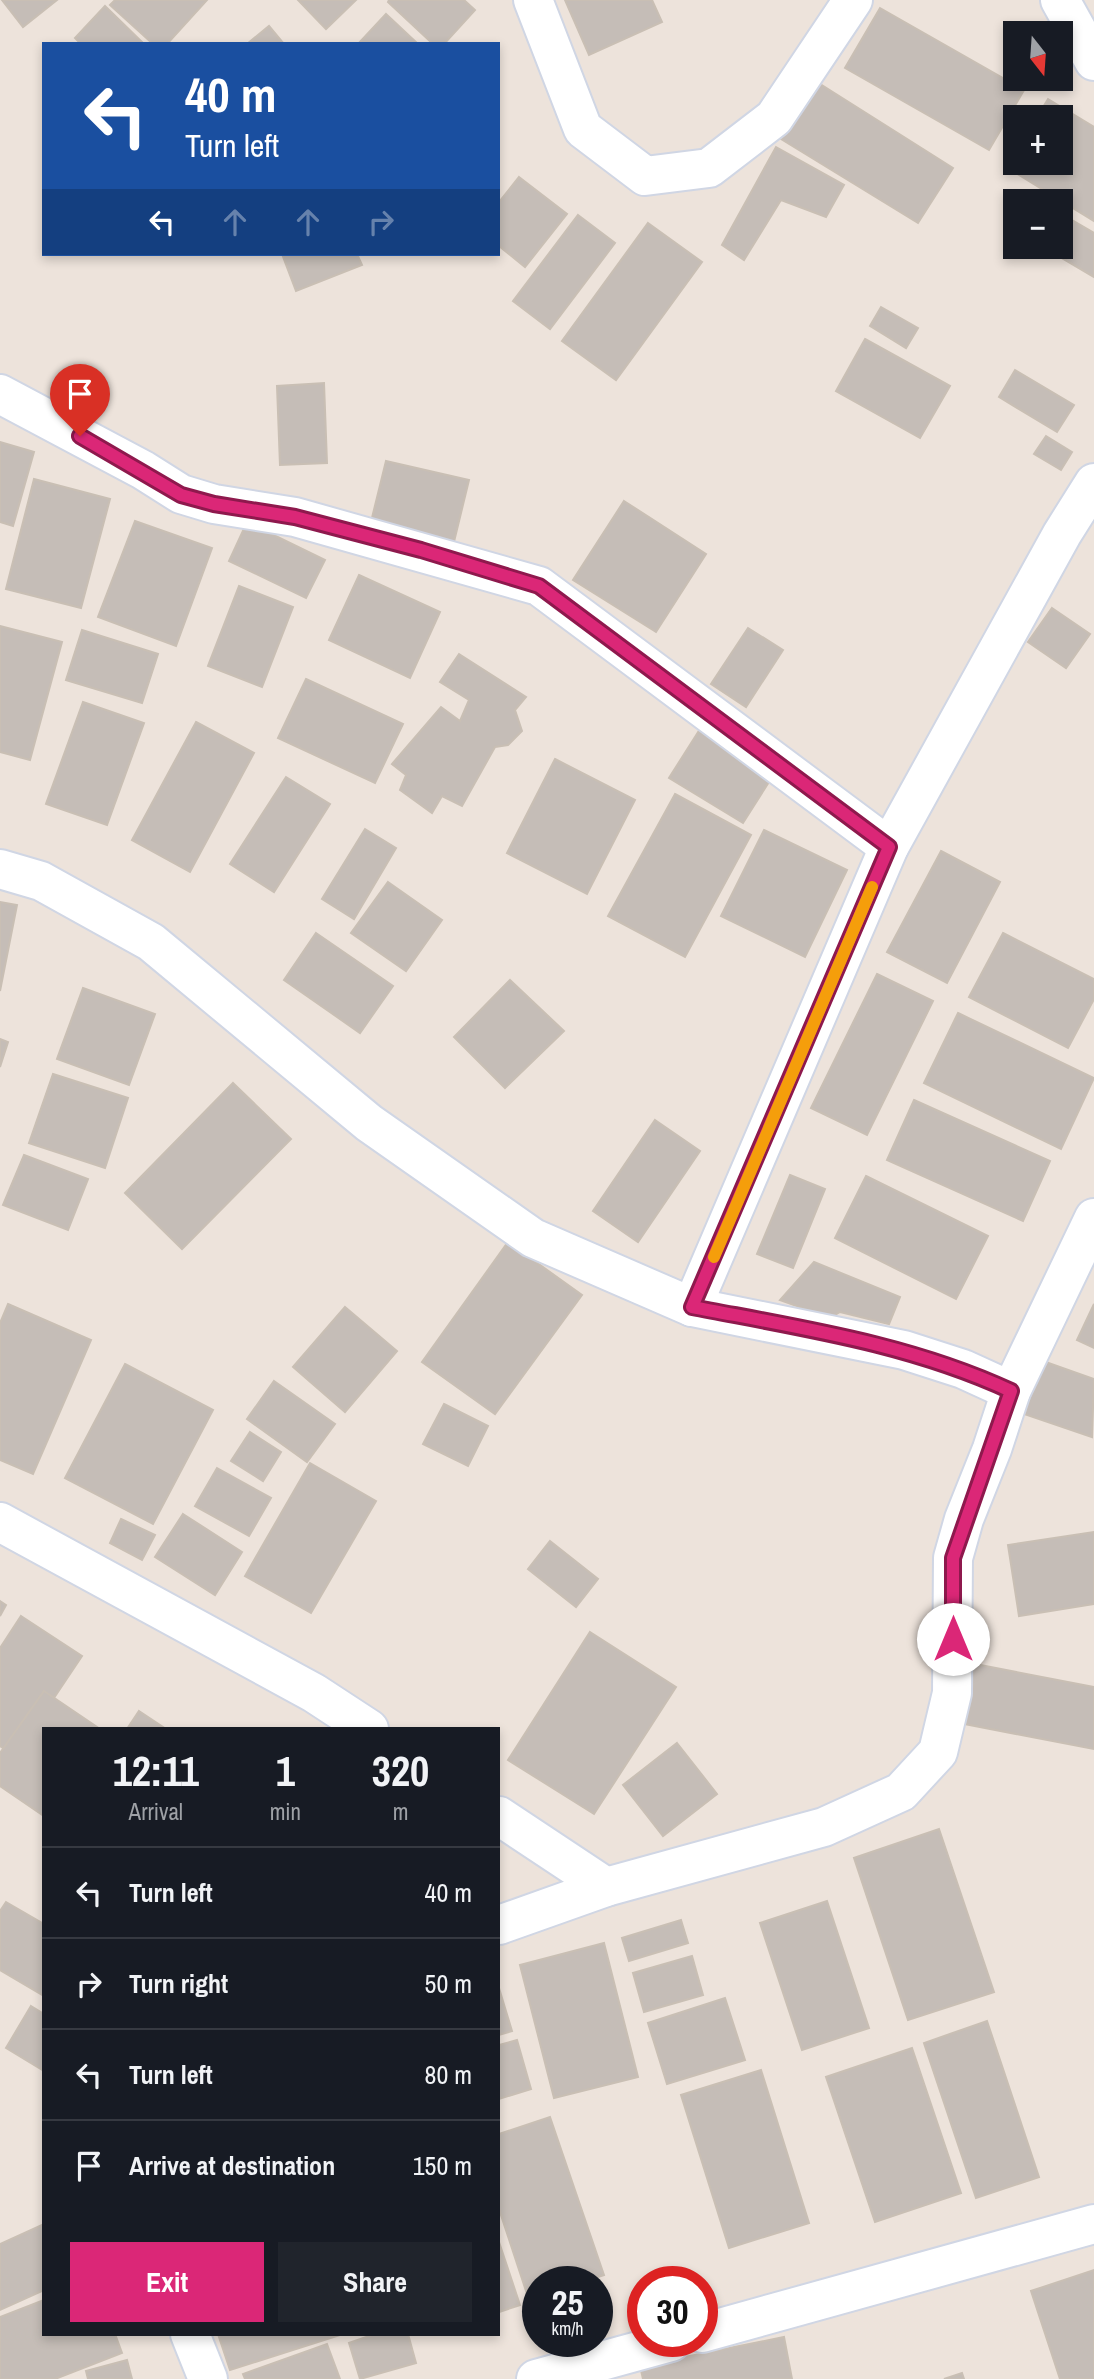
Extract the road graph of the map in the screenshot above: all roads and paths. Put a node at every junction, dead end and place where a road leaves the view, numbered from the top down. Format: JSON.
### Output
{"nodes":[{"id":1,"x":533,"y":0,"type":"edge"},
{"id":2,"x":853,"y":0,"type":"edge"},
{"id":3,"x":1060,"y":0,"type":"edge"},
{"id":4,"x":1094,"y":61,"type":"edge"},
{"id":5,"x":0,"y":394,"type":"edge"},
{"id":6,"x":1094,"y":483,"type":"edge"},
{"id":7,"x":889,"y":847,"type":"junction"},
{"id":8,"x":0,"y":869,"type":"edge"},
{"id":9,"x":1094,"y":1218,"type":"edge"},
{"id":10,"x":692,"y":1307,"type":"junction"},
{"id":11,"x":1011,"y":1391,"type":"junction"},
{"id":12,"x":0,"y":1522,"type":"edge"},
{"id":13,"x":366,"y":1727,"type":"edge"},
{"id":14,"x":500,"y":1817,"type":"edge"},
{"id":15,"x":606,"y":1887,"type":"junction"},
{"id":16,"x":500,"y":1925,"type":"edge"},
{"id":17,"x":1094,"y":2224,"type":"edge"},
{"id":18,"x":718,"y":2329,"type":"edge"},
{"id":19,"x":191,"y":2336,"type":"edge"},
{"id":20,"x":627,"y":2354,"type":"edge"},
{"id":21,"x":208,"y":2379,"type":"edge"},
{"id":22,"x":536,"y":2379,"type":"edge"}],
"edges":[{"from":1,"to":2,"type":"street"},
{"from":3,"to":4,"type":"street"},
{"from":5,"to":7,"type":"street"},
{"from":6,"to":7,"type":"street"},
{"from":7,"to":10,"type":"street"},
{"from":8,"to":10,"type":"street"},
{"from":9,"to":11,"type":"street"},
{"from":10,"to":11,"type":"street"},
{"from":11,"to":15,"type":"street"},
{"from":12,"to":13,"type":"street"},
{"from":14,"to":15,"type":"street"},
{"from":15,"to":16,"type":"street"},
{"from":17,"to":18,"type":"street"},
{"from":19,"to":21,"type":"street"},
{"from":20,"to":22,"type":"street"}]}
